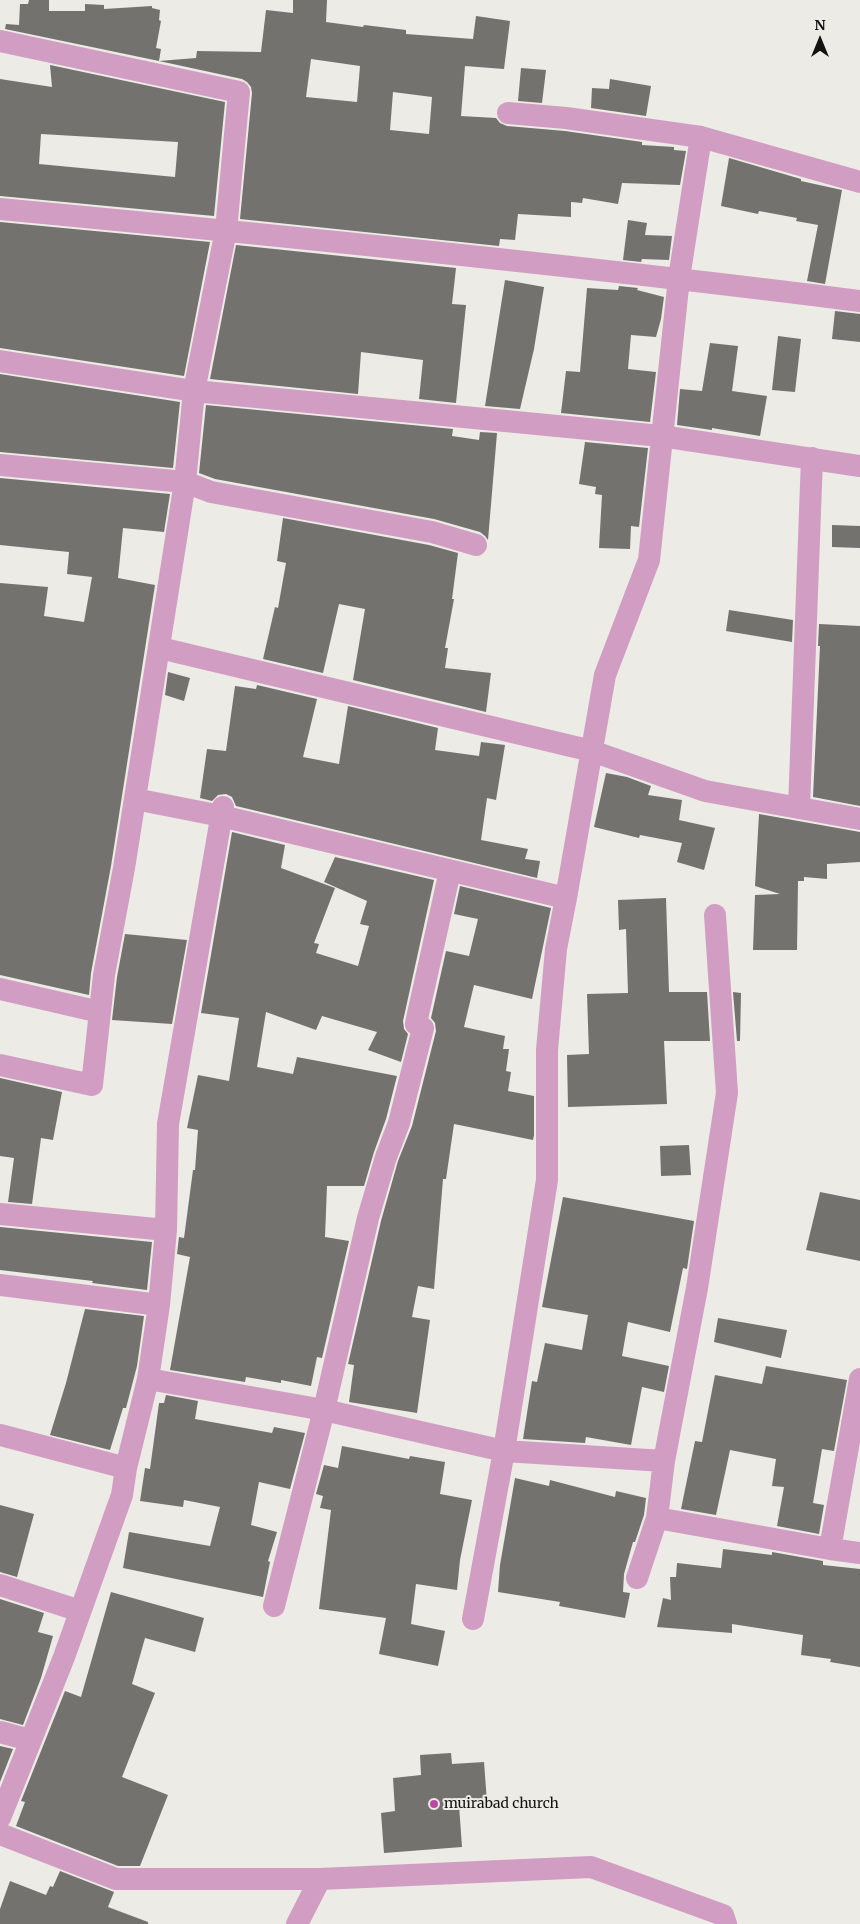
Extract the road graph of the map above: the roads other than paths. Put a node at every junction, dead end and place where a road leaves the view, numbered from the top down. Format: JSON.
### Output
{"nodes":[{"id":1,"x":0,"y":41,"type":"edge"},
{"id":2,"x":508,"y":113,"type":"dead end"},
{"id":3,"x":701,"y":138,"type":"junction"},
{"id":4,"x":860,"y":182,"type":"edge"},
{"id":5,"x":0,"y":210,"type":"edge"},
{"id":6,"x":226,"y":230,"type":"junction"},
{"id":7,"x":679,"y":278,"type":"junction"},
{"id":8,"x":860,"y":301,"type":"edge"},
{"id":9,"x":0,"y":361,"type":"edge"},
{"id":10,"x":194,"y":391,"type":"junction"},
{"id":11,"x":661,"y":436,"type":"junction"},
{"id":12,"x":812,"y":458,"type":"junction"},
{"id":13,"x":0,"y":465,"type":"edge"},
{"id":14,"x":860,"y":466,"type":"edge"},
{"id":15,"x":185,"y":482,"type":"junction"},
{"id":16,"x":476,"y":544,"type":"dead end"},
{"id":17,"x":160,"y":648,"type":"junction"},
{"id":18,"x":592,"y":751,"type":"junction"},
{"id":19,"x":135,"y":799,"type":"junction"},
{"id":20,"x":799,"y":808,"type":"junction"},
{"id":21,"x":222,"y":812,"type":"junction"},
{"id":22,"x":860,"y":819,"type":"edge"},
{"id":23,"x":450,"y":871,"type":"junction"},
{"id":24,"x":566,"y":898,"type":"junction"},
{"id":25,"x":715,"y":916,"type":"dead end"},
{"id":26,"x":0,"y":989,"type":"edge"},
{"id":27,"x":100,"y":1012,"type":"junction"},
{"id":28,"x":0,"y":1064,"type":"edge"},
{"id":29,"x":0,"y":1214,"type":"edge"},
{"id":30,"x":166,"y":1230,"type":"junction"},
{"id":31,"x":0,"y":1285,"type":"edge"},
{"id":32,"x":159,"y":1305,"type":"junction"},
{"id":33,"x":148,"y":1378,"type":"junction"},
{"id":34,"x":860,"y":1379,"type":"edge"},
{"id":35,"x":324,"y":1410,"type":"junction"},
{"id":36,"x":0,"y":1435,"type":"edge"},
{"id":37,"x":504,"y":1451,"type":"junction"},
{"id":38,"x":664,"y":1461,"type":"junction"},
{"id":39,"x":126,"y":1468,"type":"junction"},
{"id":40,"x":657,"y":1518,"type":"junction"},
{"id":41,"x":830,"y":1549,"type":"junction"},
{"id":42,"x":860,"y":1553,"type":"edge"},
{"id":43,"x":637,"y":1578,"type":"dead end"},
{"id":44,"x":0,"y":1585,"type":"edge"},
{"id":45,"x":274,"y":1606,"type":"dead end"},
{"id":46,"x":80,"y":1611,"type":"junction"},
{"id":47,"x":473,"y":1619,"type":"dead end"},
{"id":48,"x":0,"y":1732,"type":"edge"},
{"id":49,"x":30,"y":1740,"type":"junction"},
{"id":50,"x":0,"y":1818,"type":"edge"},
{"id":51,"x":0,"y":1834,"type":"edge"},
{"id":52,"x":320,"y":1880,"type":"junction"},
{"id":53,"x":297,"y":1924,"type":"edge"},
{"id":54,"x":726,"y":1924,"type":"edge"}],
"edges":[{"from":1,"to":6,"type":"street"},
{"from":2,"to":3,"type":"street"},
{"from":3,"to":4,"type":"street"},
{"from":3,"to":7,"type":"street"},
{"from":5,"to":6,"type":"street"},
{"from":6,"to":7,"type":"street"},
{"from":6,"to":10,"type":"street"},
{"from":7,"to":8,"type":"street"},
{"from":7,"to":11,"type":"street"},
{"from":9,"to":10,"type":"street"},
{"from":10,"to":11,"type":"street"},
{"from":10,"to":15,"type":"street"},
{"from":11,"to":12,"type":"street"},
{"from":11,"to":18,"type":"street"},
{"from":12,"to":14,"type":"street"},
{"from":12,"to":20,"type":"street"},
{"from":13,"to":15,"type":"street"},
{"from":15,"to":16,"type":"street"},
{"from":15,"to":17,"type":"street"},
{"from":17,"to":18,"type":"street"},
{"from":17,"to":19,"type":"street"},
{"from":18,"to":20,"type":"street"},
{"from":18,"to":24,"type":"street"},
{"from":19,"to":21,"type":"street"},
{"from":19,"to":27,"type":"street"},
{"from":20,"to":22,"type":"street"},
{"from":21,"to":23,"type":"street"},
{"from":21,"to":30,"type":"street"},
{"from":23,"to":24,"type":"street"},
{"from":23,"to":35,"type":"street"},
{"from":24,"to":37,"type":"street"},
{"from":25,"to":38,"type":"street"},
{"from":26,"to":27,"type":"street"},
{"from":27,"to":28,"type":"street"},
{"from":29,"to":30,"type":"street"},
{"from":30,"to":32,"type":"street"},
{"from":31,"to":32,"type":"street"},
{"from":32,"to":33,"type":"street"},
{"from":33,"to":35,"type":"street"},
{"from":33,"to":39,"type":"street"},
{"from":34,"to":41,"type":"street"},
{"from":35,"to":37,"type":"street"},
{"from":35,"to":45,"type":"street"},
{"from":36,"to":39,"type":"street"},
{"from":37,"to":38,"type":"street"},
{"from":37,"to":47,"type":"street"},
{"from":38,"to":40,"type":"street"},
{"from":39,"to":46,"type":"street"},
{"from":40,"to":41,"type":"street"},
{"from":40,"to":43,"type":"street"},
{"from":41,"to":42,"type":"street"},
{"from":44,"to":46,"type":"street"},
{"from":46,"to":49,"type":"street"},
{"from":48,"to":49,"type":"street"},
{"from":49,"to":50,"type":"street"},
{"from":51,"to":52,"type":"street"},
{"from":52,"to":53,"type":"street"},
{"from":52,"to":54,"type":"street"}]}
